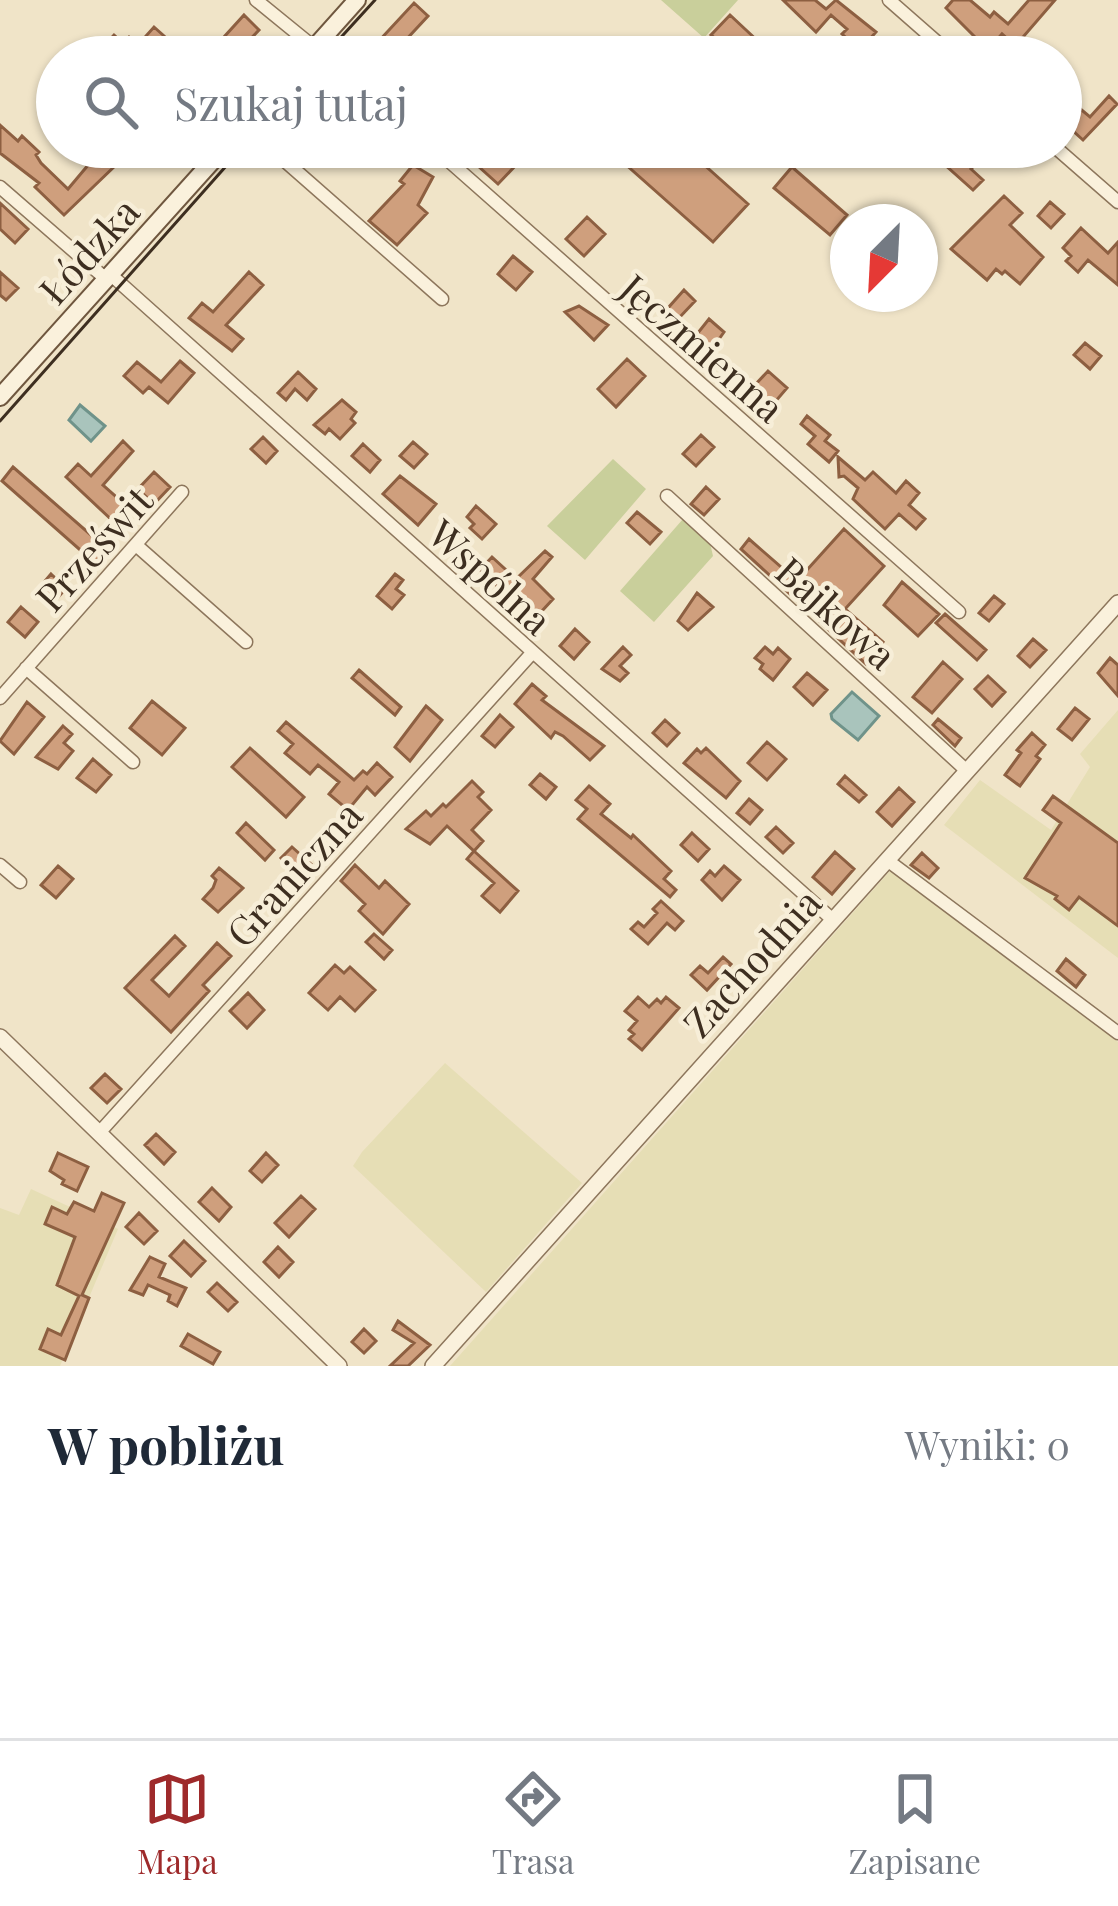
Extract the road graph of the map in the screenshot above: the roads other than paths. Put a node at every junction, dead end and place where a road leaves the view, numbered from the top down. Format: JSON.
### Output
{"nodes":[{"id":1,"x":256,"y":0,"type":"edge"},
{"id":2,"x":357,"y":0,"type":"edge"},
{"id":3,"x":889,"y":0,"type":"edge"},
{"id":4,"x":295,"y":36,"type":"edge"},
{"id":5,"x":329,"y":36,"type":"edge"},
{"id":6,"x":929,"y":36,"type":"edge"},
{"id":7,"x":206,"y":168,"type":"edge"},
{"id":8,"x":293,"y":168,"type":"edge"},
{"id":9,"x":457,"y":168,"type":"edge"},
{"id":10,"x":1079,"y":168,"type":"edge"},
{"id":11,"x":0,"y":187,"type":"edge"},
{"id":12,"x":1118,"y":202,"type":"edge"},
{"id":13,"x":108,"y":276,"type":"junction"},
{"id":14,"x":442,"y":298,"type":"dead end"},
{"id":15,"x":0,"y":397,"type":"edge"},
{"id":16,"x":182,"y":493,"type":"dead end"},
{"id":17,"x":667,"y":496,"type":"dead end"},
{"id":18,"x":136,"y":545,"type":"junction"},
{"id":19,"x":1118,"y":603,"type":"edge"},
{"id":20,"x":959,"y":612,"type":"dead end"},
{"id":21,"x":246,"y":642,"type":"dead end"},
{"id":22,"x":532,"y":653,"type":"junction"},
{"id":23,"x":26,"y":668,"type":"junction"},
{"id":24,"x":0,"y":698,"type":"edge"},
{"id":25,"x":133,"y":762,"type":"dead end"},
{"id":26,"x":967,"y":771,"type":"junction"},
{"id":27,"x":887,"y":860,"type":"junction"},
{"id":28,"x":0,"y":865,"type":"edge"},
{"id":29,"x":20,"y":882,"type":"dead end"},
{"id":30,"x":833,"y":920,"type":"junction"},
{"id":31,"x":1118,"y":1034,"type":"edge"},
{"id":32,"x":0,"y":1037,"type":"edge"},
{"id":33,"x":99,"y":1133,"type":"junction"},
{"id":34,"x":339,"y":1366,"type":"edge"},
{"id":35,"x":433,"y":1366,"type":"edge"}],
"edges":[{"from":1,"to":4,"type":"street"},
{"from":2,"to":5,"type":"main road"},
{"from":3,"to":6,"type":"street"},
{"from":7,"to":13,"type":"main road","name":"Łódzka"},
{"from":8,"to":14,"type":"street"},
{"from":9,"to":20,"type":"street","name":"Jęczmienna"},
{"from":10,"to":12,"type":"street"},
{"from":11,"to":13,"type":"street","name":"Wspólna"},
{"from":13,"to":15,"type":"main road","name":"Łódzka"},
{"from":13,"to":22,"type":"street","name":"Wspólna"},
{"from":16,"to":18,"type":"street","name":"Prześwit"},
{"from":17,"to":26,"type":"street","name":"Bajkowa"},
{"from":18,"to":21,"type":"street"},
{"from":18,"to":23,"type":"street","name":"Prześwit"},
{"from":19,"to":26,"type":"street","name":"Zachodnia"},
{"from":22,"to":30,"type":"street","name":"Wspólna"},
{"from":22,"to":33,"type":"street","name":"Graniczna"},
{"from":23,"to":24,"type":"street","name":"Prześwit"},
{"from":23,"to":25,"type":"street"},
{"from":26,"to":27,"type":"street","name":"Zachodnia"},
{"from":27,"to":30,"type":"street","name":"Zachodnia"},
{"from":27,"to":31,"type":"street"},
{"from":28,"to":29,"type":"street"},
{"from":30,"to":35,"type":"street","name":"Zachodnia"},
{"from":32,"to":33,"type":"street"},
{"from":33,"to":34,"type":"street"}]}
